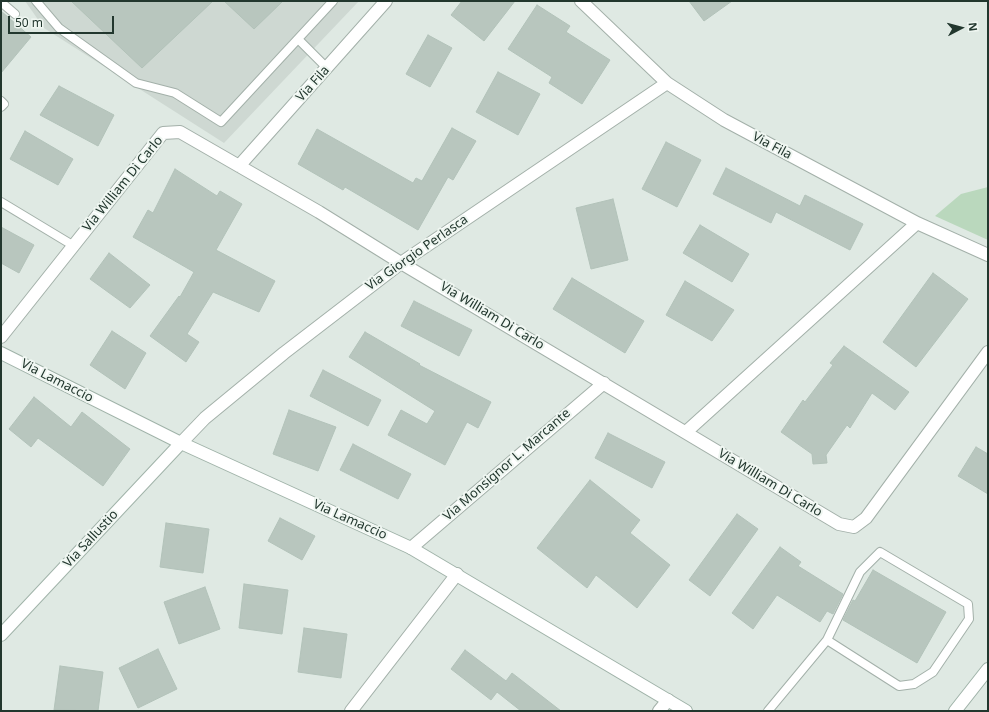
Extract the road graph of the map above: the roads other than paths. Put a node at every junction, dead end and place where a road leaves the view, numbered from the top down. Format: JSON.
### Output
{"nodes":[{"id":1,"x":36,"y":1,"type":"edge"},
{"id":2,"x":333,"y":1,"type":"edge"},
{"id":3,"x":386,"y":1,"type":"edge"},
{"id":4,"x":581,"y":1,"type":"edge"},
{"id":5,"x":1,"y":2,"type":"edge"},
{"id":6,"x":15,"y":14,"type":"dead end"},
{"id":7,"x":298,"y":39,"type":"junction"},
{"id":8,"x":327,"y":68,"type":"junction"},
{"id":9,"x":667,"y":83,"type":"junction"},
{"id":10,"x":1,"y":101,"type":"edge"},
{"id":11,"x":1,"y":107,"type":"edge"},
{"id":12,"x":239,"y":166,"type":"junction"},
{"id":13,"x":1,"y":202,"type":"edge"},
{"id":14,"x":918,"y":223,"type":"junction"},
{"id":15,"x":74,"y":246,"type":"junction"},
{"id":16,"x":988,"y":255,"type":"edge"},
{"id":17,"x":401,"y":263,"type":"junction"},
{"id":18,"x":1,"y":337,"type":"edge"},
{"id":19,"x":988,"y":352,"type":"edge"},
{"id":20,"x":1,"y":353,"type":"edge"},
{"id":21,"x":604,"y":382,"type":"junction"},
{"id":22,"x":686,"y":432,"type":"junction"},
{"id":23,"x":181,"y":443,"type":"junction"},
{"id":24,"x":411,"y":548,"type":"junction"},
{"id":25,"x":457,"y":574,"type":"junction"},
{"id":26,"x":1,"y":635,"type":"edge"},
{"id":27,"x":827,"y":640,"type":"junction"},
{"id":28,"x":988,"y":669,"type":"edge"},
{"id":29,"x":668,"y":700,"type":"junction"},
{"id":30,"x":351,"y":711,"type":"edge"},
{"id":31,"x":659,"y":711,"type":"edge"},
{"id":32,"x":686,"y":711,"type":"edge"},
{"id":33,"x":768,"y":711,"type":"edge"},
{"id":34,"x":955,"y":711,"type":"edge"}],
"edges":[{"from":1,"to":7,"type":"lane"},
{"from":2,"to":7,"type":"lane"},
{"from":3,"to":8,"type":"street","name":"Via Fila"},
{"from":4,"to":9,"type":"street","name":"Via Fila"},
{"from":5,"to":6,"type":"lane"},
{"from":7,"to":8,"type":"lane"},
{"from":8,"to":12,"type":"street","name":"Via Fila"},
{"from":9,"to":14,"type":"street","name":"Via Fila"},
{"from":9,"to":17,"type":"street","name":"Via Giorgio Perlasca"},
{"from":10,"to":11,"type":"lane"},
{"from":12,"to":15,"type":"street","name":"Via William Di Carlo"},
{"from":12,"to":17,"type":"street","name":"Via William Di Carlo"},
{"from":13,"to":15,"type":"lane"},
{"from":14,"to":16,"type":"street","name":"Via Fila"},
{"from":14,"to":22,"type":"street"},
{"from":15,"to":18,"type":"street","name":"Via William Di Carlo"},
{"from":17,"to":21,"type":"street","name":"Via William Di Carlo"},
{"from":17,"to":23,"type":"street","name":"Via Giorgio Perlasca"},
{"from":19,"to":22,"type":"street","name":"Via William Di Carlo"},
{"from":20,"to":23,"type":"street","name":"Via Lamaccio"},
{"from":21,"to":22,"type":"street","name":"Via William Di Carlo"},
{"from":21,"to":24,"type":"street","name":"Via Monsignor L. Marcante"},
{"from":23,"to":24,"type":"street","name":"Via Lamaccio"},
{"from":23,"to":26,"type":"street","name":"Via Sallustio"},
{"from":24,"to":25,"type":"street","name":"Via Lamaccio"},
{"from":25,"to":29,"type":"street","name":"Via Lamaccio"},
{"from":25,"to":30,"type":"street"},
{"from":27,"to":27,"type":"lane"},
{"from":27,"to":33,"type":"lane"},
{"from":28,"to":34,"type":"street"},
{"from":29,"to":31,"type":"street"},
{"from":29,"to":32,"type":"street","name":"Via Lamaccio"}]}
